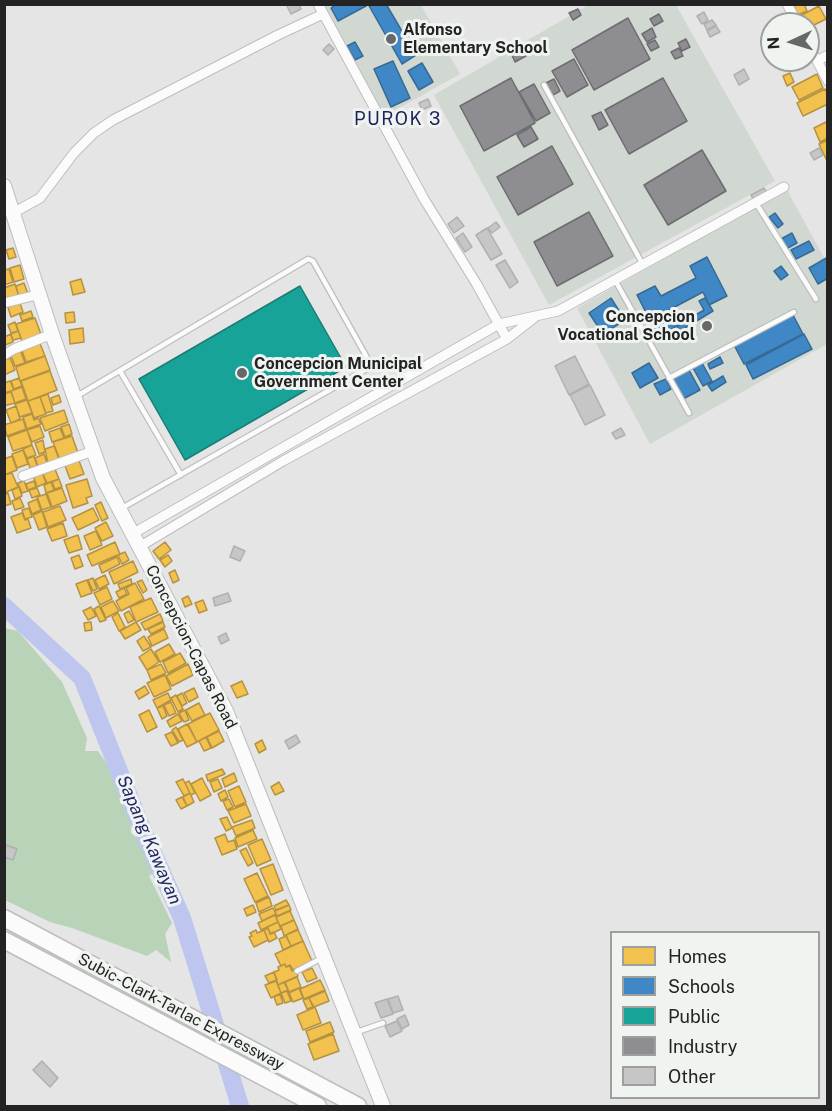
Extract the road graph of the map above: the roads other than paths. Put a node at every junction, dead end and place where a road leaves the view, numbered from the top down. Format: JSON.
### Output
{"nodes":[{"id":1,"x":318,"y":4,"type":"edge"},
{"id":2,"x":323,"y":14,"type":"junction"},
{"id":3,"x":820,"y":66,"type":"edge"},
{"id":4,"x":828,"y":81,"type":"edge"},
{"id":5,"x":544,"y":85,"type":"dead end"},
{"id":6,"x":4,"y":186,"type":"edge"},
{"id":7,"x":784,"y":187,"type":"dead end"},
{"id":8,"x":756,"y":203,"type":"junction"},
{"id":9,"x":13,"y":213,"type":"junction"},
{"id":10,"x":642,"y":263,"type":"junction"},
{"id":11,"x":615,"y":280,"type":"junction"},
{"id":12,"x":41,"y":294,"type":"junction"},
{"id":13,"x":816,"y":299,"type":"dead end"},
{"id":14,"x":4,"y":303,"type":"edge"},
{"id":15,"x":794,"y":312,"type":"dead end"},
{"id":16,"x":536,"y":316,"type":"junction"},
{"id":17,"x":500,"y":324,"type":"junction"},
{"id":18,"x":52,"y":334,"type":"junction"},
{"id":19,"x":507,"y":339,"type":"junction"},
{"id":20,"x":4,"y":355,"type":"edge"},
{"id":21,"x":120,"y":371,"type":"junction"},
{"id":22,"x":669,"y":378,"type":"junction"},
{"id":23,"x":75,"y":398,"type":"junction"},
{"id":24,"x":689,"y":413,"type":"dead end"},
{"id":25,"x":93,"y":451,"type":"junction"},
{"id":26,"x":181,"y":475,"type":"junction"},
{"id":27,"x":23,"y":476,"type":"dead end"},
{"id":28,"x":120,"y":510,"type":"junction"},
{"id":29,"x":132,"y":534,"type":"junction"},
{"id":30,"x":139,"y":547,"type":"junction"},
{"id":31,"x":4,"y":918,"type":"edge"},
{"id":32,"x":4,"y":940,"type":"edge"},
{"id":33,"x":324,"y":957,"type":"junction"},
{"id":34,"x":297,"y":971,"type":"dead end"},
{"id":35,"x":383,"y":1023,"type":"dead end"},
{"id":36,"x":354,"y":1033,"type":"junction"},
{"id":37,"x":316,"y":1106,"type":"edge"},
{"id":38,"x":358,"y":1107,"type":"edge"},
{"id":39,"x":382,"y":1107,"type":"edge"}],
"edges":[{"from":1,"to":2,"type":"street"},
{"from":2,"to":9,"type":"street"},
{"from":2,"to":17,"type":"street"},
{"from":3,"to":4,"type":"street"},
{"from":5,"to":10,"type":"lane"},
{"from":6,"to":9,"type":"main road","name":"Concepcion-Capas Road"},
{"from":7,"to":8,"type":"street"},
{"from":8,"to":10,"type":"street"},
{"from":8,"to":13,"type":"lane"},
{"from":9,"to":12,"type":"main road","name":"Concepcion-Capas Road"},
{"from":10,"to":11,"type":"street"},
{"from":11,"to":16,"type":"street"},
{"from":11,"to":22,"type":"lane"},
{"from":12,"to":14,"type":"street"},
{"from":12,"to":18,"type":"main road","name":"Concepcion-Capas Road"},
{"from":15,"to":22,"type":"lane"},
{"from":16,"to":17,"type":"street"},
{"from":16,"to":19,"type":"street"},
{"from":17,"to":19,"type":"street"},
{"from":17,"to":29,"type":"street"},
{"from":18,"to":20,"type":"street"},
{"from":18,"to":23,"type":"main road","name":"Concepcion-Capas Road"},
{"from":19,"to":30,"type":"street"},
{"from":21,"to":23,"type":"lane"},
{"from":21,"to":26,"type":"lane"},
{"from":21,"to":26,"type":"lane"},
{"from":22,"to":24,"type":"lane"},
{"from":23,"to":25,"type":"main road","name":"Concepcion-Capas Road"},
{"from":25,"to":27,"type":"street"},
{"from":25,"to":28,"type":"main road","name":"Concepcion-Capas Road"},
{"from":26,"to":28,"type":"lane"},
{"from":28,"to":29,"type":"main road","name":"Concepcion-Capas Road"},
{"from":29,"to":30,"type":"main road","name":"Concepcion-Capas Road"},
{"from":30,"to":33,"type":"main road","name":"Concepcion-Capas Road"},
{"from":31,"to":38,"type":"highway","name":"Subic-Clark-Tarlac Expressway"},
{"from":32,"to":37,"type":"highway","name":"Subic-Clark-Tarlac Expressway"},
{"from":33,"to":34,"type":"lane"},
{"from":33,"to":36,"type":"main road","name":"Concepcion-Capas Road"},
{"from":35,"to":36,"type":"lane"},
{"from":36,"to":39,"type":"main road","name":"Concepcion-Capas Road"}]}
